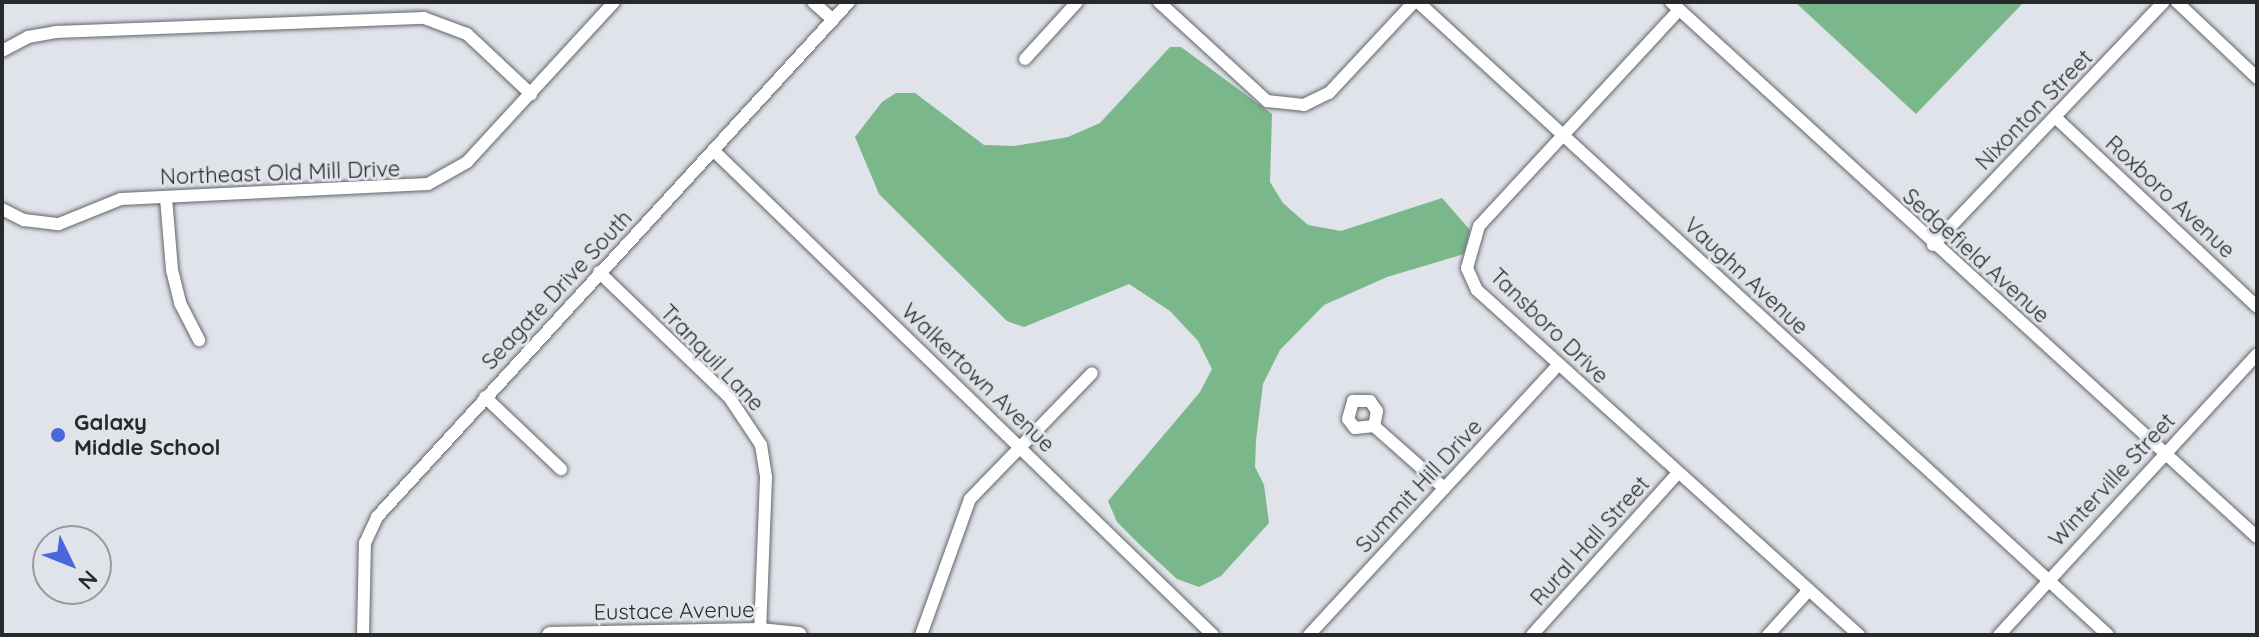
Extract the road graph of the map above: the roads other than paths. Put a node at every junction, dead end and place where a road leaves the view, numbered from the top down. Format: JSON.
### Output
{"nodes":[{"id":1,"x":614,"y":2,"type":"edge"},
{"id":2,"x":813,"y":2,"type":"edge"},
{"id":3,"x":849,"y":2,"type":"edge"},
{"id":4,"x":1077,"y":2,"type":"edge"},
{"id":5,"x":1159,"y":2,"type":"edge"},
{"id":6,"x":1416,"y":2,"type":"edge"},
{"id":7,"x":2164,"y":2,"type":"edge"},
{"id":8,"x":2177,"y":2,"type":"edge"},
{"id":9,"x":1675,"y":6,"type":"edge"},
{"id":10,"x":833,"y":20,"type":"junction"},
{"id":11,"x":2,"y":51,"type":"edge"},
{"id":12,"x":1025,"y":59,"type":"dead end"},
{"id":13,"x":2257,"y":78,"type":"edge"},
{"id":14,"x":531,"y":94,"type":"junction"},
{"id":15,"x":2055,"y":117,"type":"junction"},
{"id":16,"x":1564,"y":134,"type":"junction"},
{"id":17,"x":714,"y":151,"type":"junction"},
{"id":18,"x":166,"y":198,"type":"junction"},
{"id":19,"x":2,"y":209,"type":"edge"},
{"id":20,"x":1933,"y":245,"type":"junction"},
{"id":21,"x":599,"y":272,"type":"junction"},
{"id":22,"x":2257,"y":307,"type":"edge"},
{"id":23,"x":199,"y":340,"type":"dead end"},
{"id":24,"x":2257,"y":354,"type":"edge"},
{"id":25,"x":1558,"y":365,"type":"junction"},
{"id":26,"x":1092,"y":373,"type":"dead end"},
{"id":27,"x":485,"y":397,"type":"junction"},
{"id":28,"x":1374,"y":426,"type":"dead end"},
{"id":29,"x":1019,"y":444,"type":"junction"},
{"id":30,"x":2165,"y":453,"type":"junction"},
{"id":31,"x":561,"y":469,"type":"dead end"},
{"id":32,"x":1678,"y":473,"type":"junction"},
{"id":33,"x":1444,"y":488,"type":"junction"},
{"id":34,"x":2257,"y":537,"type":"edge"},
{"id":35,"x":2047,"y":580,"type":"junction"},
{"id":36,"x":1809,"y":590,"type":"junction"},
{"id":37,"x":760,"y":631,"type":"junction"},
{"id":38,"x":363,"y":635,"type":"edge"},
{"id":39,"x":550,"y":635,"type":"edge"},
{"id":40,"x":799,"y":635,"type":"edge"},
{"id":41,"x":921,"y":635,"type":"edge"},
{"id":42,"x":1213,"y":635,"type":"edge"},
{"id":43,"x":1309,"y":635,"type":"edge"},
{"id":44,"x":1532,"y":635,"type":"edge"},
{"id":45,"x":1768,"y":635,"type":"edge"},
{"id":46,"x":1859,"y":635,"type":"edge"},
{"id":47,"x":1999,"y":635,"type":"edge"},
{"id":48,"x":2108,"y":635,"type":"edge"}],
"edges":[{"from":1,"to":14,"type":"street","name":"Northeast Old Mill Drive"},
{"from":2,"to":10,"type":"street"},
{"from":3,"to":10,"type":"street","name":"Seagate Drive South"},
{"from":4,"to":12,"type":"street"},
{"from":5,"to":6,"type":"street"},
{"from":6,"to":16,"type":"street","name":"Vaughn Avenue"},
{"from":7,"to":15,"type":"street","name":"Nixonton Street"},
{"from":8,"to":13,"type":"street"},
{"from":9,"to":16,"type":"street","name":"Tansboro Drive"},
{"from":9,"to":20,"type":"street","name":"Sedgefield Avenue"},
{"from":10,"to":17,"type":"street","name":"Seagate Drive South"},
{"from":11,"to":14,"type":"street"},
{"from":14,"to":18,"type":"street","name":"Northeast Old Mill Drive"},
{"from":15,"to":20,"type":"street","name":"Nixonton Street"},
{"from":15,"to":22,"type":"street","name":"Roxboro Avenue"},
{"from":16,"to":25,"type":"street","name":"Tansboro Drive"},
{"from":16,"to":35,"type":"street","name":"Vaughn Avenue"},
{"from":17,"to":21,"type":"street","name":"Seagate Drive South"},
{"from":17,"to":29,"type":"street","name":"Walkertown Avenue"},
{"from":18,"to":19,"type":"street","name":"Northeast Old Mill Drive"},
{"from":18,"to":23,"type":"street"},
{"from":20,"to":30,"type":"street","name":"Sedgefield Avenue"},
{"from":21,"to":27,"type":"street","name":"Seagate Drive South"},
{"from":21,"to":37,"type":"street","name":"Tranquil Lane"},
{"from":24,"to":30,"type":"street","name":"Winterville Street"},
{"from":25,"to":32,"type":"street","name":"Tansboro Drive"},
{"from":25,"to":33,"type":"street","name":"Summit Hill Drive"},
{"from":26,"to":29,"type":"street"},
{"from":27,"to":31,"type":"street"},
{"from":27,"to":38,"type":"street","name":"Seagate Drive South"},
{"from":28,"to":33,"type":"street"},
{"from":29,"to":41,"type":"street"},
{"from":29,"to":42,"type":"street","name":"Walkertown Avenue"},
{"from":30,"to":34,"type":"street","name":"Sedgefield Avenue"},
{"from":30,"to":35,"type":"street","name":"Winterville Street"},
{"from":32,"to":36,"type":"street","name":"Tansboro Drive"},
{"from":32,"to":44,"type":"street","name":"Rural Hall Street"},
{"from":33,"to":43,"type":"street","name":"Summit Hill Drive"},
{"from":35,"to":47,"type":"street","name":"Winterville Street"},
{"from":35,"to":48,"type":"street","name":"Vaughn Avenue"},
{"from":36,"to":45,"type":"street"},
{"from":36,"to":46,"type":"street","name":"Tansboro Drive"},
{"from":37,"to":39,"type":"street","name":"Eustace Avenue"},
{"from":37,"to":40,"type":"street","name":"Eustace Avenue"}]}
